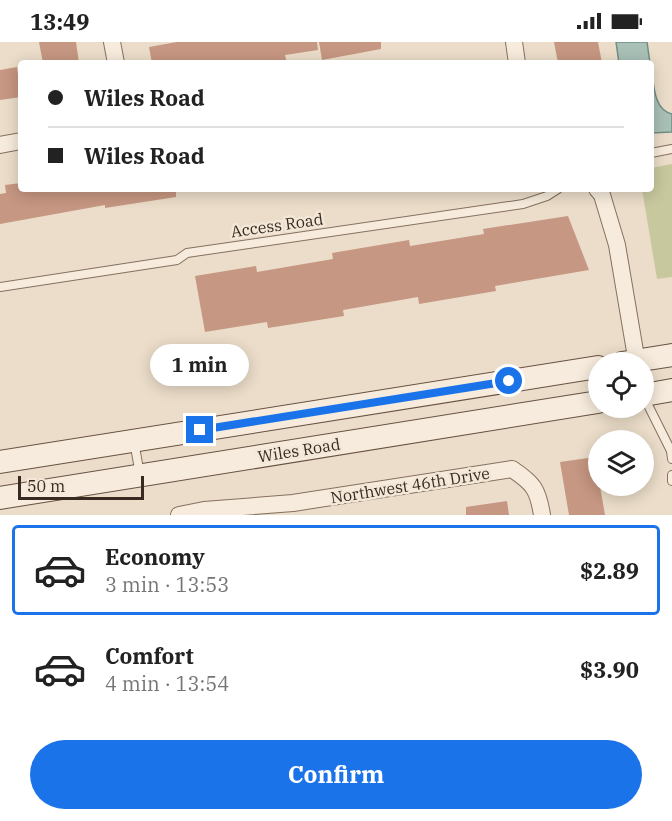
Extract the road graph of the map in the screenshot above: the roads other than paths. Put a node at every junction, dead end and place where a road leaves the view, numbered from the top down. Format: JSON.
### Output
{"nodes":[{"id":1,"x":112,"y":42,"type":"edge"},
{"id":2,"x":514,"y":42,"type":"edge"},
{"id":3,"x":115,"y":60,"type":"edge"},
{"id":4,"x":515,"y":60,"type":"edge"},
{"id":5,"x":18,"y":142,"type":"edge"},
{"id":6,"x":0,"y":145,"type":"edge"},
{"id":7,"x":672,"y":149,"type":"edge"},
{"id":8,"x":654,"y":152,"type":"edge"},
{"id":9,"x":553,"y":192,"type":"edge"},
{"id":10,"x":600,"y":192,"type":"edge"},
{"id":11,"x":0,"y":287,"type":"edge"},
{"id":12,"x":631,"y":352,"type":"edge"},
{"id":13,"x":672,"y":355,"type":"edge"},
{"id":14,"x":654,"y":358,"type":"edge"},
{"id":15,"x":588,"y":369,"type":"edge"},
{"id":16,"x":672,"y":390,"type":"edge"},
{"id":17,"x":654,"y":393,"type":"edge"},
{"id":18,"x":588,"y":404,"type":"edge"},
{"id":19,"x":654,"y":415,"type":"edge"},
{"id":20,"x":134,"y":441,"type":"junction"},
{"id":21,"x":672,"y":451,"type":"edge"},
{"id":22,"x":672,"y":459,"type":"edge"},
{"id":23,"x":0,"y":462,"type":"edge"},
{"id":24,"x":140,"y":475,"type":"junction"},
{"id":25,"x":672,"y":476,"type":"edge"},
{"id":26,"x":672,"y":481,"type":"edge"},
{"id":27,"x":0,"y":498,"type":"edge"},
{"id":28,"x":179,"y":515,"type":"edge"},
{"id":29,"x":542,"y":515,"type":"edge"}],
"edges":[{"from":1,"to":3,"type":"street"},
{"from":2,"to":4,"type":"street"},
{"from":5,"to":6,"type":"street"},
{"from":7,"to":8,"type":"lane"},
{"from":9,"to":11,"type":"lane","name":"Access Road"},
{"from":10,"to":12,"type":"street"},
{"from":13,"to":14,"type":"main road"},
{"from":15,"to":20,"type":"main road"},
{"from":16,"to":17,"type":"main road"},
{"from":18,"to":24,"type":"main road","name":"Wiles Road"},
{"from":19,"to":21,"type":"lane"},
{"from":20,"to":23,"type":"main road"},
{"from":20,"to":24,"type":"lane"},
{"from":21,"to":22,"type":"lane"},
{"from":24,"to":27,"type":"main road","name":"Wiles Road"},
{"from":25,"to":26,"type":"lane"},
{"from":28,"to":29,"type":"street","name":"Northwest 46th Drive"}]}
